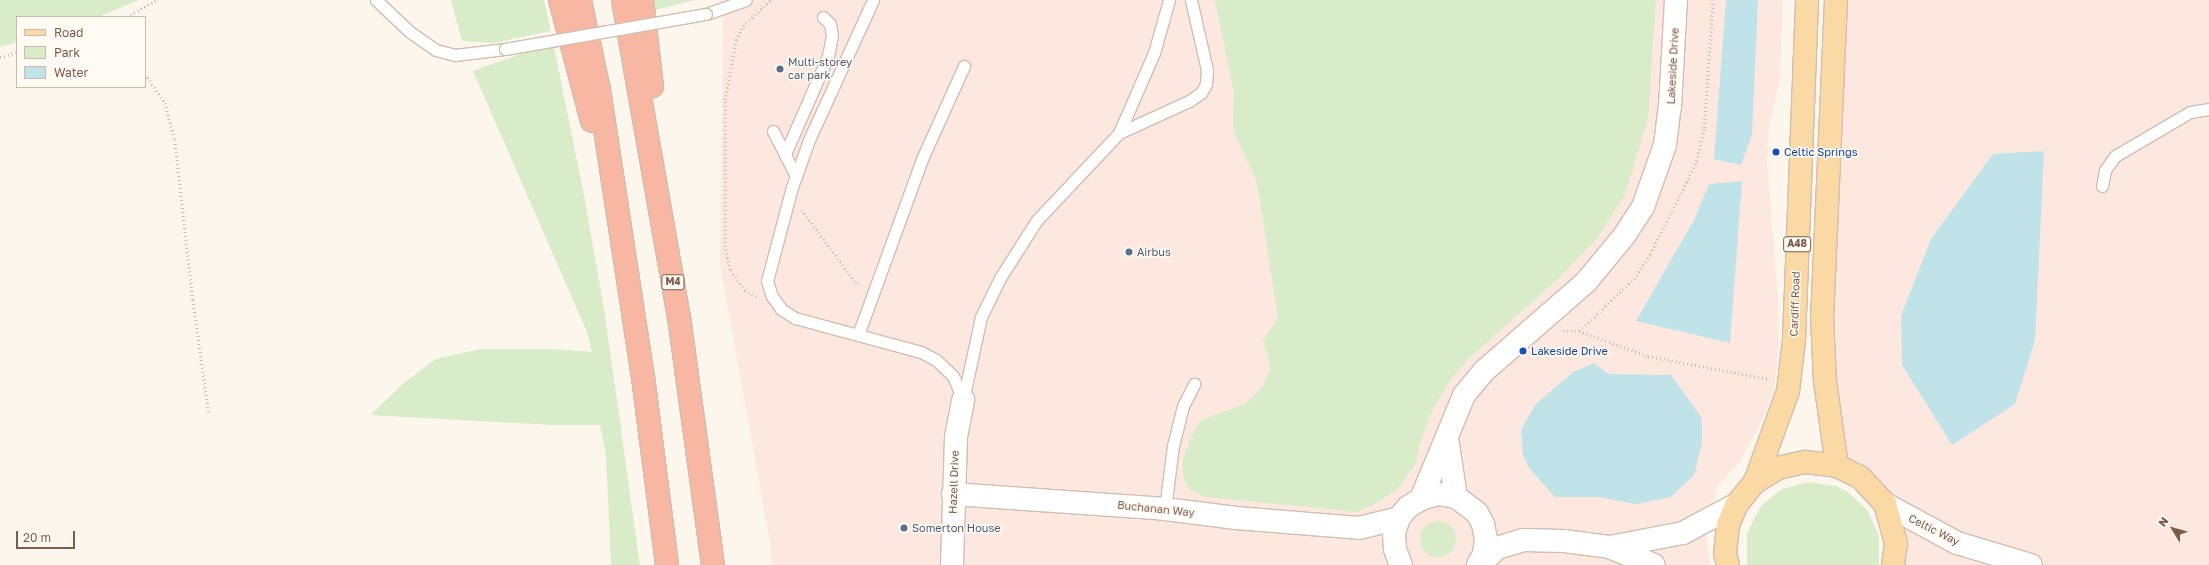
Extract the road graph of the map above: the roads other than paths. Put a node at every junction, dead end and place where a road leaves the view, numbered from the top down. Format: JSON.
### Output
{"nodes":[{"id":1,"x":376,"y":0,"type":"edge"},
{"id":2,"x":560,"y":0,"type":"edge"},
{"id":3,"x":580,"y":0,"type":"edge"},
{"id":4,"x":623,"y":0,"type":"edge"},
{"id":5,"x":642,"y":0,"type":"edge"},
{"id":6,"x":746,"y":0,"type":"edge"},
{"id":7,"x":873,"y":0,"type":"edge"},
{"id":8,"x":1169,"y":0,"type":"edge"},
{"id":9,"x":1191,"y":0,"type":"edge"},
{"id":10,"x":1676,"y":0,"type":"edge"},
{"id":11,"x":1807,"y":0,"type":"edge"},
{"id":12,"x":1836,"y":0,"type":"edge"},
{"id":13,"x":823,"y":17,"type":"dead end"},
{"id":14,"x":964,"y":66,"type":"dead end"},
{"id":15,"x":2209,"y":109,"type":"edge"},
{"id":16,"x":773,"y":131,"type":"dead end"},
{"id":17,"x":1119,"y":133,"type":"junction"},
{"id":18,"x":785,"y":154,"type":"junction"},
{"id":19,"x":796,"y":176,"type":"junction"},
{"id":20,"x":2102,"y":186,"type":"dead end"},
{"id":21,"x":620,"y":230,"type":"junction"},
{"id":22,"x":679,"y":318,"type":"junction"},
{"id":23,"x":858,"y":335,"type":"junction"},
{"id":24,"x":1194,"y":384,"type":"dead end"},
{"id":25,"x":963,"y":400,"type":"junction"},
{"id":26,"x":1446,"y":435,"type":"junction"},
{"id":27,"x":1837,"y":466,"type":"junction"},
{"id":28,"x":1755,"y":482,"type":"junction"},
{"id":29,"x":953,"y":494,"type":"junction"},
{"id":30,"x":1456,"y":497,"type":"junction"},
{"id":31,"x":1421,"y":499,"type":"junction"},
{"id":32,"x":1737,"y":504,"type":"junction"},
{"id":33,"x":1884,"y":504,"type":"junction"},
{"id":34,"x":1165,"y":509,"type":"junction"},
{"id":35,"x":1399,"y":518,"type":"junction"},
{"id":36,"x":1483,"y":524,"type":"junction"},
{"id":37,"x":1359,"y":528,"type":"junction"},
{"id":38,"x":1523,"y":540,"type":"junction"},
{"id":39,"x":1609,"y":547,"type":"junction"},
{"id":40,"x":1400,"y":564,"type":"edge"},
{"id":41,"x":667,"y":565,"type":"edge"},
{"id":42,"x":713,"y":565,"type":"edge"},
{"id":43,"x":952,"y":565,"type":"edge"},
{"id":44,"x":1478,"y":565,"type":"edge"},
{"id":45,"x":1654,"y":565,"type":"edge"},
{"id":46,"x":1728,"y":565,"type":"edge"},
{"id":47,"x":1893,"y":565,"type":"edge"},
{"id":48,"x":2031,"y":565,"type":"edge"}],
"edges":[{"from":1,"to":6,"type":"lane","bridge":true},
{"from":2,"to":21,"type":"highway"},
{"from":3,"to":21,"type":"highway"},
{"from":4,"to":22,"type":"highway","number":"M4"},
{"from":5,"to":22,"type":"highway","number":"M4"},
{"from":7,"to":19,"type":"lane"},
{"from":8,"to":17,"type":"lane"},
{"from":9,"to":17,"type":"lane"},
{"from":10,"to":26,"type":"street","name":"Lakeside Drive"},
{"from":11,"to":28,"type":"main road","name":"Cardiff Road","number":"A48"},
{"from":12,"to":27,"type":"main road","number":"A48"},
{"from":13,"to":18,"type":"lane"},
{"from":14,"to":23,"type":"lane"},
{"from":15,"to":20,"type":"lane"},
{"from":16,"to":18,"type":"lane"},
{"from":17,"to":25,"type":"lane"},
{"from":18,"to":19,"type":"lane"},
{"from":19,"to":23,"type":"lane"},
{"from":21,"to":41,"type":"highway"},
{"from":22,"to":42,"type":"highway","number":"M4"},
{"from":23,"to":25,"type":"lane"},
{"from":24,"to":34,"type":"lane"},
{"from":25,"to":29,"type":"street","name":"Hazell Drive"},
{"from":26,"to":30,"type":"street"},
{"from":26,"to":31,"type":"street","name":"Lakeside Drive"},
{"from":27,"to":28,"type":"main road","name":"Cardiff Road"},
{"from":27,"to":33,"type":"main road","name":"Cardiff Road"},
{"from":28,"to":32,"type":"main road","name":"Cardiff Road"},
{"from":29,"to":34,"type":"street","name":"Buchanan Way"},
{"from":29,"to":43,"type":"street","name":"Hazell Drive"},
{"from":30,"to":31,"type":"street"},
{"from":30,"to":36,"type":"street"},
{"from":31,"to":35,"type":"street"},
{"from":32,"to":39,"type":"street"},
{"from":32,"to":46,"type":"main road","name":"Cardiff Road"},
{"from":33,"to":47,"type":"main road","name":"Cardiff Road"},
{"from":33,"to":48,"type":"street","name":"Celtic Way"},
{"from":34,"to":37,"type":"street","name":"Buchanan Way"},
{"from":35,"to":37,"type":"street","name":"Buchanan Way"},
{"from":35,"to":40,"type":"street","name":"Buchanan Way"},
{"from":36,"to":38,"type":"street"},
{"from":36,"to":44,"type":"street"},
{"from":37,"to":40,"type":"street","name":"Buchanan Way"},
{"from":38,"to":39,"type":"street"},
{"from":38,"to":44,"type":"street"},
{"from":39,"to":45,"type":"street"}]}
